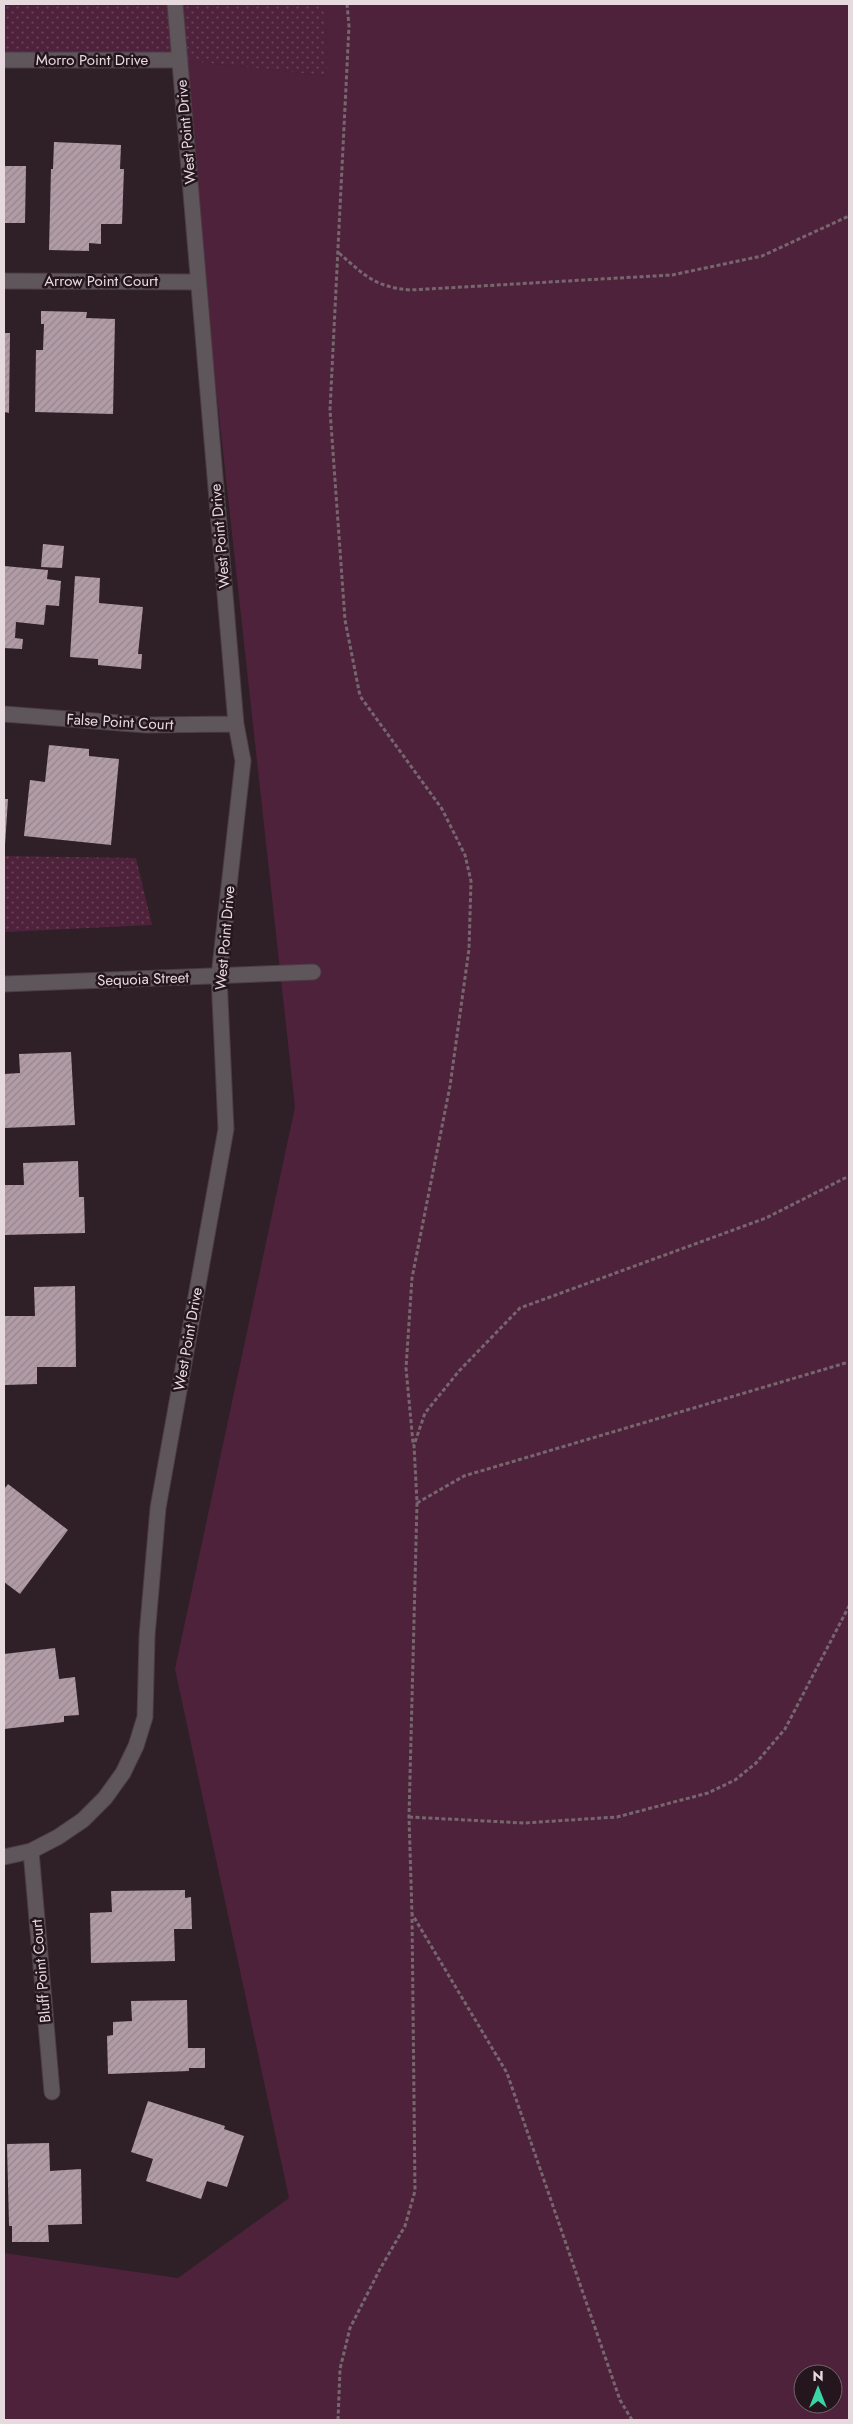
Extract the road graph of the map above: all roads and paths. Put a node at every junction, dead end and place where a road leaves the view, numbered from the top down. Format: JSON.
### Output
{"nodes":[{"id":1,"x":176,"y":4,"type":"edge"},
{"id":2,"x":347,"y":4,"type":"edge"},
{"id":3,"x":4,"y":60,"type":"edge"},
{"id":4,"x":180,"y":60,"type":"junction"},
{"id":5,"x":849,"y":216,"type":"edge"},
{"id":6,"x":338,"y":253,"type":"junction"},
{"id":7,"x":4,"y":281,"type":"edge"},
{"id":8,"x":198,"y":282,"type":"junction"},
{"id":9,"x":4,"y":714,"type":"edge"},
{"id":10,"x":236,"y":724,"type":"junction"},
{"id":11,"x":313,"y":972,"type":"dead end"},
{"id":12,"x":219,"y":976,"type":"junction"},
{"id":13,"x":4,"y":984,"type":"edge"},
{"id":14,"x":849,"y":1176,"type":"edge"},
{"id":15,"x":849,"y":1362,"type":"edge"},
{"id":16,"x":414,"y":1445,"type":"junction"},
{"id":17,"x":416,"y":1503,"type":"junction"},
{"id":18,"x":849,"y":1606,"type":"edge"},
{"id":19,"x":409,"y":1817,"type":"junction"},
{"id":20,"x":31,"y":1851,"type":"junction"},
{"id":21,"x":4,"y":1858,"type":"edge"},
{"id":22,"x":412,"y":1914,"type":"junction"},
{"id":23,"x":52,"y":2092,"type":"dead end"},
{"id":24,"x":338,"y":2420,"type":"edge"},
{"id":25,"x":632,"y":2420,"type":"edge"}],
"edges":[{"from":1,"to":4,"type":"street","name":"West Point Drive"},
{"from":2,"to":6,"type":"path"},
{"from":3,"to":4,"type":"street","name":"Morro Point Drive"},
{"from":4,"to":8,"type":"street","name":"West Point Drive"},
{"from":5,"to":6,"type":"path"},
{"from":6,"to":16,"type":"path"},
{"from":7,"to":8,"type":"street","name":"Arrow Point Court"},
{"from":8,"to":10,"type":"street","name":"West Point Drive"},
{"from":9,"to":10,"type":"street","name":"False Point Court"},
{"from":10,"to":12,"type":"street","name":"West Point Drive"},
{"from":11,"to":12,"type":"street","name":"Sequoia Street"},
{"from":12,"to":13,"type":"street","name":"Sequoia Street"},
{"from":12,"to":20,"type":"street","name":"West Point Drive"},
{"from":14,"to":16,"type":"path"},
{"from":15,"to":17,"type":"path"},
{"from":16,"to":17,"type":"path"},
{"from":17,"to":19,"type":"path"},
{"from":18,"to":19,"type":"path"},
{"from":19,"to":22,"type":"path"},
{"from":20,"to":21,"type":"street","name":"West Point Drive"},
{"from":20,"to":23,"type":"street","name":"Bluff Point Court"},
{"from":22,"to":24,"type":"path"},
{"from":22,"to":25,"type":"path"}]}
